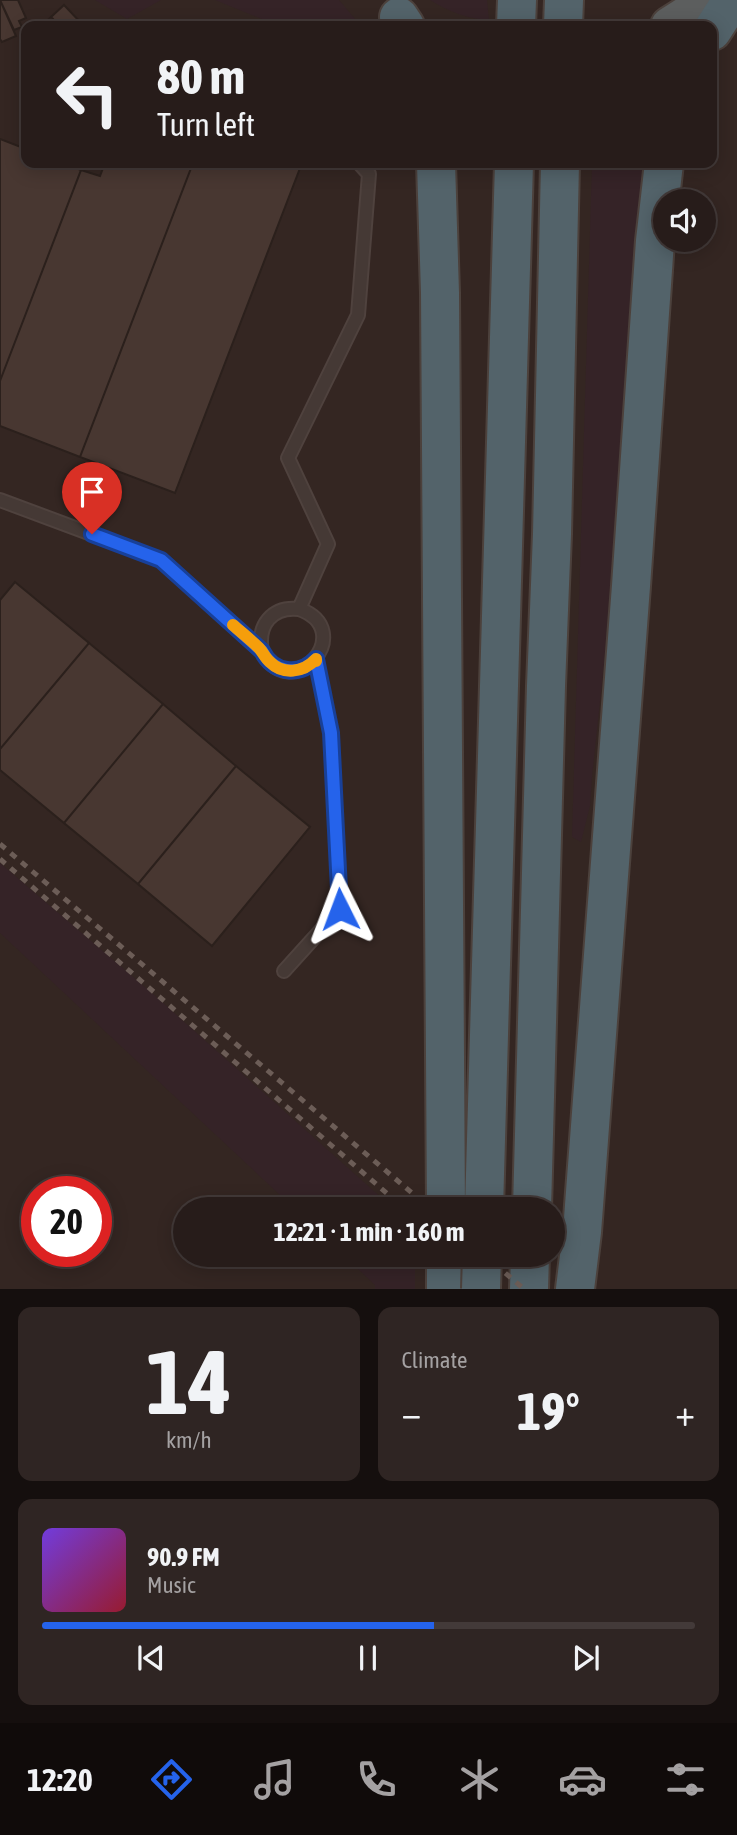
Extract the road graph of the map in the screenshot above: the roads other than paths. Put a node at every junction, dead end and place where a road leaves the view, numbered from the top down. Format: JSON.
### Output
{"nodes":[{"id":1,"x":711,"y":0,"type":"edge"},
{"id":2,"x":732,"y":0,"type":"edge"},
{"id":3,"x":678,"y":21,"type":"edge"},
{"id":4,"x":717,"y":23,"type":"edge"},
{"id":5,"x":364,"y":168,"type":"edge"},
{"id":6,"x":436,"y":168,"type":"edge"},
{"id":7,"x":514,"y":168,"type":"edge"},
{"id":8,"x":560,"y":168,"type":"edge"},
{"id":9,"x":663,"y":168,"type":"edge"},
{"id":10,"x":0,"y":500,"type":"edge"},
{"id":11,"x":299,"y":610,"type":"junction"},
{"id":12,"x":262,"y":651,"type":"junction"},
{"id":13,"x":316,"y":659,"type":"junction"},
{"id":14,"x":284,"y":971,"type":"dead end"},
{"id":15,"x":446,"y":1197,"type":"edge"},
{"id":16,"x":484,"y":1197,"type":"edge"},
{"id":17,"x":532,"y":1197,"type":"edge"},
{"id":18,"x":446,"y":1267,"type":"edge"},
{"id":19,"x":482,"y":1267,"type":"edge"},
{"id":20,"x":530,"y":1267,"type":"edge"},
{"id":21,"x":446,"y":1289,"type":"edge"},
{"id":22,"x":481,"y":1289,"type":"edge"},
{"id":23,"x":529,"y":1289,"type":"edge"},
{"id":24,"x":575,"y":1289,"type":"edge"}],
"edges":[{"from":1,"to":3,"type":"highway"},
{"from":2,"to":4,"type":"highway"},
{"from":5,"to":11,"type":"lane"},
{"from":6,"to":15,"type":"highway"},
{"from":7,"to":16,"type":"highway"},
{"from":8,"to":17,"type":"highway"},
{"from":9,"to":24,"type":"highway"},
{"from":10,"to":12,"type":"lane"},
{"from":11,"to":12,"type":"lane"},
{"from":11,"to":13,"type":"lane"},
{"from":12,"to":13,"type":"lane"},
{"from":13,"to":14,"type":"lane"},
{"from":18,"to":21,"type":"highway"},
{"from":19,"to":22,"type":"highway","bridge":true},
{"from":20,"to":23,"type":"highway"}]}
